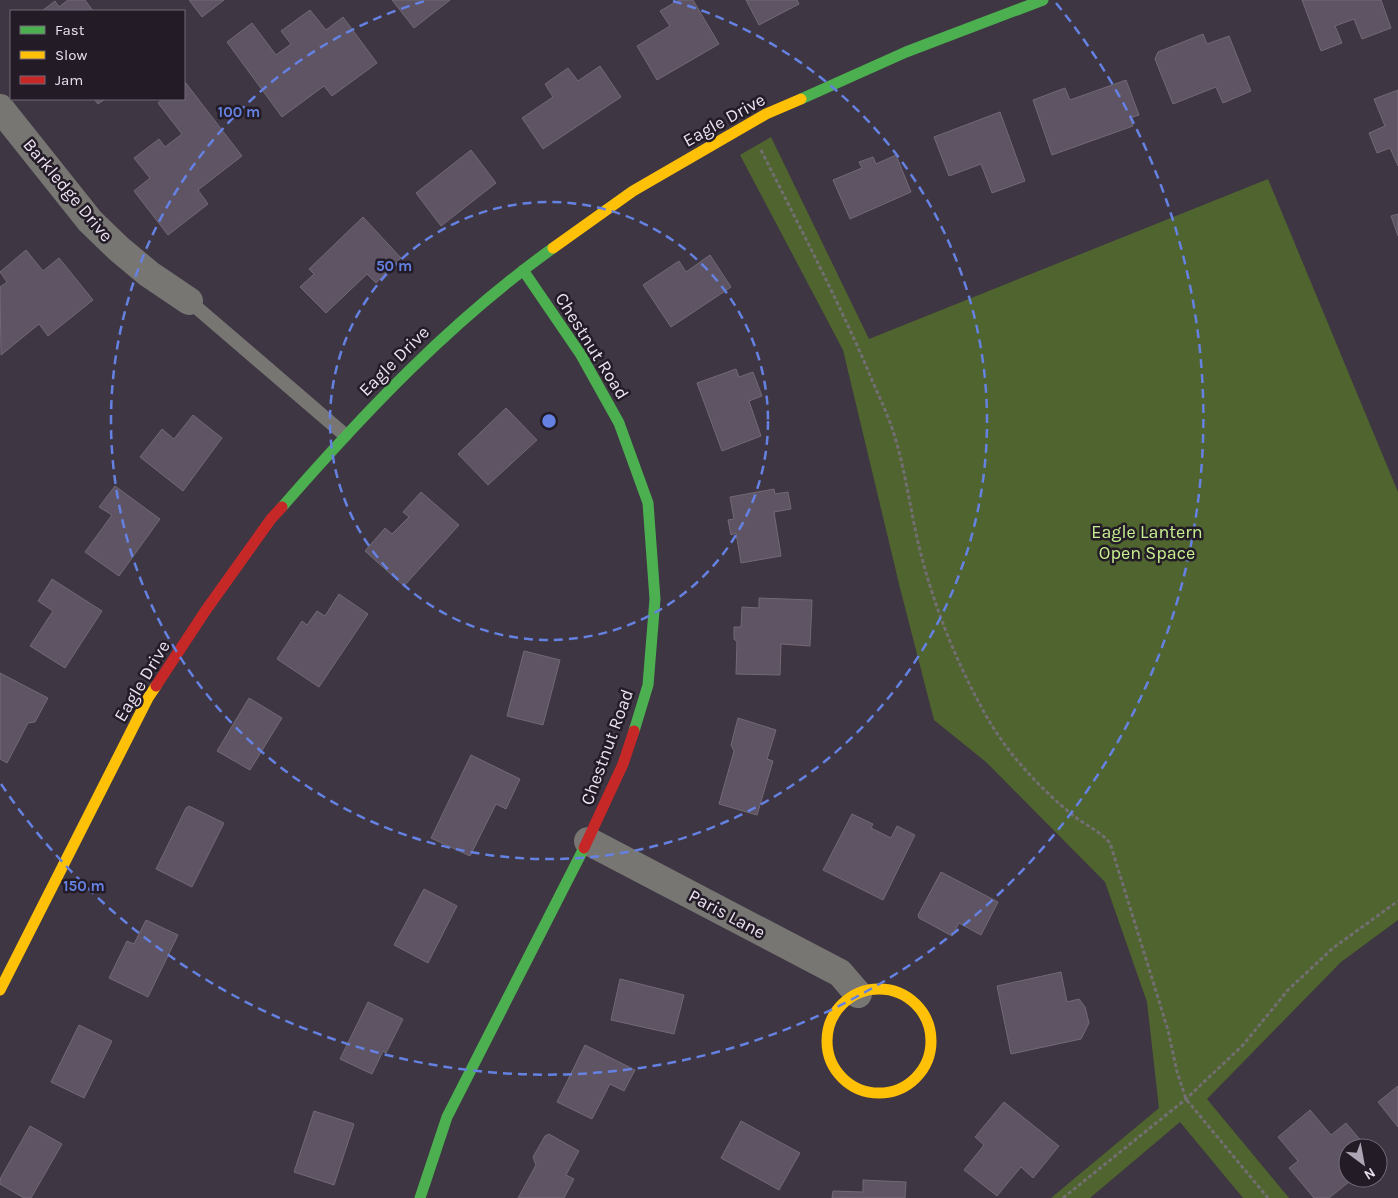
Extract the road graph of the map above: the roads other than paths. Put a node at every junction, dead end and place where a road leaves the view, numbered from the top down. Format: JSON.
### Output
{"nodes":[{"id":1,"x":1043,"y":0,"type":"edge"},
{"id":2,"x":0,"y":108,"type":"edge"},
{"id":3,"x":524,"y":270,"type":"junction"},
{"id":4,"x":190,"y":301,"type":"joint"},
{"id":5,"x":345,"y":435,"type":"junction"},
{"id":6,"x":588,"y":842,"type":"junction"},
{"id":7,"x":0,"y":990,"type":"edge"},
{"id":8,"x":858,"y":994,"type":"junction"},
{"id":9,"x":420,"y":1198,"type":"edge"}],
"edges":[{"from":1,"to":3,"type":"street","name":"Eagle Drive"},
{"from":2,"to":4,"type":"street","name":"Barkledge Drive"},
{"from":3,"to":5,"type":"street","name":"Eagle Drive"},
{"from":3,"to":6,"type":"street","name":"Chestnut Road"},
{"from":4,"to":5,"type":"lane"},
{"from":5,"to":7,"type":"street","name":"Eagle Drive"},
{"from":6,"to":8,"type":"street","name":"Paris Lane"},
{"from":6,"to":9,"type":"street","name":"Chestnut Road"},
{"from":8,"to":8,"type":"street"}]}
